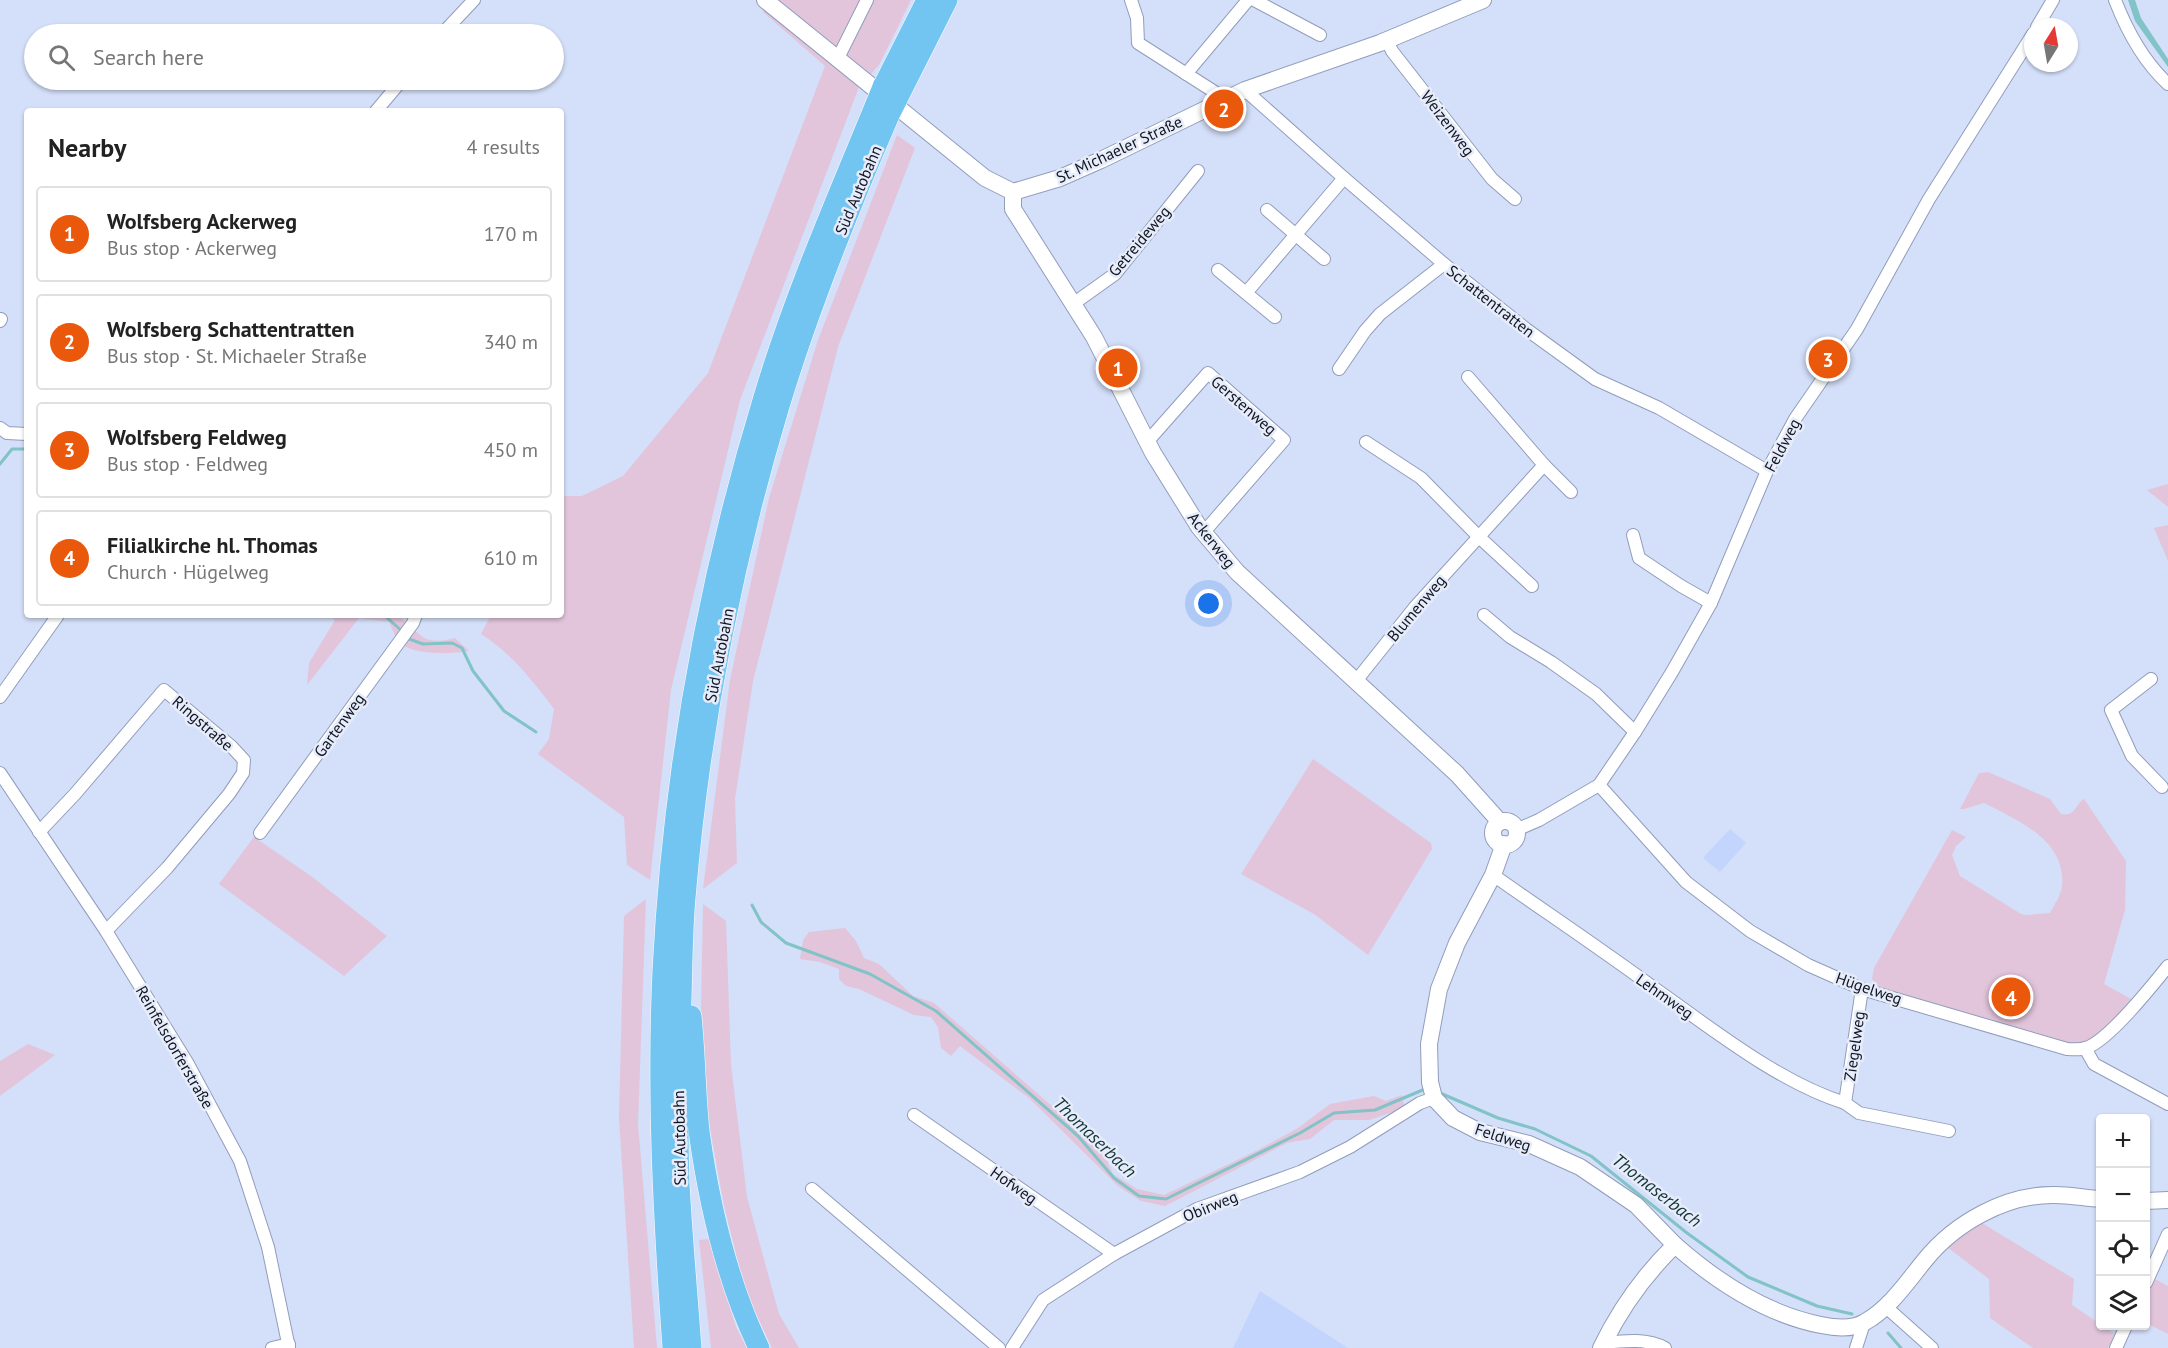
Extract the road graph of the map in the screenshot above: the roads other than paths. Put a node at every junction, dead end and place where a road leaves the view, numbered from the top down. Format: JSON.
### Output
{"nodes":[{"id":1,"x":474,"y":0,"type":"edge"},
{"id":2,"x":765,"y":0,"type":"edge"},
{"id":3,"x":867,"y":0,"type":"edge"},
{"id":4,"x":927,"y":0,"type":"edge"},
{"id":5,"x":947,"y":0,"type":"edge"},
{"id":6,"x":1131,"y":0,"type":"edge"},
{"id":7,"x":1248,"y":0,"type":"edge"},
{"id":8,"x":1254,"y":0,"type":"edge"},
{"id":9,"x":1483,"y":0,"type":"edge"},
{"id":10,"x":2053,"y":0,"type":"edge"},
{"id":11,"x":2115,"y":0,"type":"edge"},
{"id":12,"x":2042,"y":18,"type":"edge"},
{"id":13,"x":451,"y":24,"type":"edge"},
{"id":14,"x":1320,"y":35,"type":"dead end"},
{"id":15,"x":1387,"y":40,"type":"junction"},
{"id":16,"x":2024,"y":48,"type":"edge"},
{"id":17,"x":837,"y":60,"type":"junction"},
{"id":18,"x":1186,"y":74,"type":"junction"},
{"id":19,"x":2168,"y":84,"type":"edge"},
{"id":20,"x":393,"y":90,"type":"edge"},
{"id":21,"x":1245,"y":90,"type":"junction"},
{"id":22,"x":1224,"y":98,"type":"junction"},
{"id":23,"x":886,"y":101,"type":"junction"},
{"id":24,"x":378,"y":108,"type":"edge"},
{"id":25,"x":1198,"y":171,"type":"dead end"},
{"id":26,"x":1344,"y":178,"type":"junction"},
{"id":27,"x":1013,"y":192,"type":"junction"},
{"id":28,"x":1515,"y":199,"type":"dead end"},
{"id":29,"x":1268,"y":210,"type":"dead end"},
{"id":30,"x":1296,"y":235,"type":"junction"},
{"id":31,"x":1324,"y":259,"type":"dead end"},
{"id":32,"x":1444,"y":264,"type":"junction"},
{"id":33,"x":1218,"y":270,"type":"dead end"},
{"id":34,"x":1246,"y":293,"type":"junction"},
{"id":35,"x":1073,"y":304,"type":"junction"},
{"id":36,"x":1275,"y":317,"type":"dead end"},
{"id":37,"x":1340,"y":369,"type":"dead end"},
{"id":38,"x":1468,"y":377,"type":"dead end"},
{"id":39,"x":2,"y":434,"type":"edge"},
{"id":40,"x":24,"y":434,"type":"edge"},
{"id":41,"x":1147,"y":442,"type":"junction"},
{"id":42,"x":1366,"y":442,"type":"dead end"},
{"id":43,"x":1544,"y":465,"type":"junction"},
{"id":44,"x":1767,"y":471,"type":"junction"},
{"id":45,"x":1571,"y":492,"type":"dead end"},
{"id":46,"x":1204,"y":532,"type":"junction"},
{"id":47,"x":1479,"y":536,"type":"junction"},
{"id":48,"x":1633,"y":536,"type":"dead end"},
{"id":49,"x":1532,"y":586,"type":"dead end"},
{"id":50,"x":1711,"y":603,"type":"junction"},
{"id":51,"x":1484,"y":615,"type":"dead end"},
{"id":52,"x":56,"y":618,"type":"edge"},
{"id":53,"x":415,"y":618,"type":"edge"},
{"id":54,"x":2151,"y":680,"type":"dead end"},
{"id":55,"x":1356,"y":681,"type":"junction"},
{"id":56,"x":0,"y":697,"type":"edge"},
{"id":57,"x":1635,"y":732,"type":"junction"},
{"id":58,"x":0,"y":773,"type":"edge"},
{"id":59,"x":1599,"y":784,"type":"junction"},
{"id":60,"x":2166,"y":788,"type":"edge"},
{"id":61,"x":1500,"y":822,"type":"junction"},
{"id":62,"x":1516,"y":830,"type":"junction"},
{"id":63,"x":39,"y":832,"type":"junction"},
{"id":64,"x":260,"y":833,"type":"dead end"},
{"id":65,"x":1504,"y":844,"type":"junction"},
{"id":66,"x":1493,"y":875,"type":"junction"},
{"id":67,"x":106,"y":931,"type":"junction"},
{"id":68,"x":683,"y":936,"type":"junction"},
{"id":69,"x":2168,"y":966,"type":"edge"},
{"id":70,"x":1862,"y":989,"type":"junction"},
{"id":71,"x":2085,"y":1048,"type":"junction"},
{"id":72,"x":1434,"y":1098,"type":"junction"},
{"id":73,"x":1845,"y":1103,"type":"junction"},
{"id":74,"x":2168,"y":1104,"type":"edge"},
{"id":75,"x":914,"y":1115,"type":"dead end"},
{"id":76,"x":1949,"y":1131,"type":"dead end"},
{"id":77,"x":812,"y":1189,"type":"dead end"},
{"id":78,"x":2096,"y":1199,"type":"edge"},
{"id":79,"x":2168,"y":1200,"type":"edge"},
{"id":80,"x":2150,"y":1202,"type":"edge"},
{"id":81,"x":2168,"y":1234,"type":"edge"},
{"id":82,"x":1675,"y":1245,"type":"junction"},
{"id":83,"x":1114,"y":1254,"type":"junction"},
{"id":84,"x":2148,"y":1276,"type":"edge"},
{"id":85,"x":1886,"y":1307,"type":"junction"},
{"id":86,"x":1864,"y":1323,"type":"junction"},
{"id":87,"x":2124,"y":1330,"type":"edge"},
{"id":88,"x":1602,"y":1345,"type":"edge"},
{"id":89,"x":289,"y":1346,"type":"edge"},
{"id":90,"x":272,"y":1348,"type":"edge"},
{"id":91,"x":673,"y":1348,"type":"edge"},
{"id":92,"x":691,"y":1348,"type":"edge"},
{"id":93,"x":759,"y":1348,"type":"edge"},
{"id":94,"x":999,"y":1348,"type":"edge"},
{"id":95,"x":1012,"y":1348,"type":"edge"},
{"id":96,"x":1665,"y":1348,"type":"edge"},
{"id":97,"x":1856,"y":1348,"type":"edge"},
{"id":98,"x":1932,"y":1348,"type":"edge"},
{"id":99,"x":2116,"y":1348,"type":"edge"}],
"edges":[{"from":1,"to":13,"type":"street"},
{"from":2,"to":17,"type":"main road"},
{"from":3,"to":17,"type":"street"},
{"from":4,"to":23,"type":"highway","name":"Süd Autobahn"},
{"from":5,"to":23,"type":"highway","name":"Süd Autobahn"},
{"from":6,"to":18,"type":"street"},
{"from":7,"to":18,"type":"street"},
{"from":8,"to":14,"type":"street"},
{"from":9,"to":15,"type":"main road","name":"St. Michaeler Straße"},
{"from":10,"to":12,"type":"street"},
{"from":11,"to":19,"type":"street"},
{"from":15,"to":21,"type":"main road","name":"St. Michaeler Straße"},
{"from":15,"to":28,"type":"street","name":"Weizenweg"},
{"from":16,"to":44,"type":"street","name":"Feldweg"},
{"from":17,"to":27,"type":"main road"},
{"from":18,"to":22,"type":"street"},
{"from":20,"to":24,"type":"street"},
{"from":21,"to":22,"type":"main road","name":"St. Michaeler Straße"},
{"from":21,"to":26,"type":"street","name":"Schattentratten"},
{"from":22,"to":27,"type":"main road","name":"St. Michaeler Straße"},
{"from":23,"to":68,"type":"highway","name":"Süd Autobahn"},
{"from":23,"to":91,"type":"highway","name":"Süd Autobahn"},
{"from":25,"to":35,"type":"street","name":"Getreideweg"},
{"from":26,"to":30,"type":"street"},
{"from":26,"to":32,"type":"street","name":"Schattentratten"},
{"from":27,"to":35,"type":"main road","name":"Ackerweg"},
{"from":29,"to":30,"type":"street"},
{"from":30,"to":31,"type":"street"},
{"from":30,"to":34,"type":"street"},
{"from":32,"to":37,"type":"street"},
{"from":32,"to":44,"type":"street","name":"Schattentratten"},
{"from":33,"to":34,"type":"street"},
{"from":34,"to":36,"type":"street"},
{"from":35,"to":41,"type":"main road","name":"Ackerweg"},
{"from":38,"to":43,"type":"street"},
{"from":39,"to":40,"type":"street"},
{"from":41,"to":46,"type":"main road","name":"Ackerweg"},
{"from":41,"to":46,"type":"street","name":"Gerstenweg"},
{"from":42,"to":47,"type":"street"},
{"from":43,"to":45,"type":"street"},
{"from":43,"to":47,"type":"street","name":"Blumenweg"},
{"from":44,"to":50,"type":"street","name":"Feldweg"},
{"from":46,"to":55,"type":"main road","name":"Ackerweg"},
{"from":47,"to":49,"type":"street"},
{"from":47,"to":55,"type":"street","name":"Blumenweg"},
{"from":48,"to":50,"type":"street"},
{"from":50,"to":57,"type":"street","name":"Feldweg"},
{"from":51,"to":57,"type":"street"},
{"from":52,"to":56,"type":"street"},
{"from":53,"to":64,"type":"street","name":"Gartenweg"},
{"from":54,"to":60,"type":"street"},
{"from":55,"to":61,"type":"main road","name":"Ackerweg"},
{"from":57,"to":59,"type":"street","name":"Feldweg"},
{"from":58,"to":63,"type":"street","name":"Reinfelsdorferstraße"},
{"from":59,"to":62,"type":"street","name":"Feldweg"},
{"from":59,"to":70,"type":"street","name":"Hügelweg"},
{"from":61,"to":62,"type":"main road"},
{"from":61,"to":65,"type":"main road"},
{"from":62,"to":65,"type":"main road"},
{"from":63,"to":67,"type":"street","name":"Reinfelsdorferstraße"},
{"from":63,"to":67,"type":"street","name":"Ringstraße"},
{"from":65,"to":66,"type":"main road"},
{"from":66,"to":72,"type":"main road"},
{"from":66,"to":73,"type":"street","name":"Lehmweg"},
{"from":67,"to":89,"type":"street","name":"Reinfelsdorferstraße"},
{"from":68,"to":92,"type":"highway","name":"Süd Autobahn"},
{"from":68,"to":93,"type":"highway"},
{"from":69,"to":71,"type":"street"},
{"from":70,"to":71,"type":"street","name":"Hügelweg"},
{"from":70,"to":73,"type":"street","name":"Ziegelweg"},
{"from":71,"to":74,"type":"street"},
{"from":72,"to":82,"type":"main road","name":"Feldweg"},
{"from":72,"to":83,"type":"street","name":"Obirweg"},
{"from":73,"to":76,"type":"street","name":"Ziegelweg"},
{"from":75,"to":83,"type":"street","name":"Hofweg"},
{"from":77,"to":94,"type":"street"},
{"from":78,"to":85,"type":"main road"},
{"from":79,"to":80,"type":"main road"},
{"from":81,"to":84,"type":"street"},
{"from":82,"to":86,"type":"main road","name":"Feldweg"},
{"from":82,"to":88,"type":"main road"},
{"from":83,"to":95,"type":"street","name":"Obirweg"},
{"from":85,"to":86,"type":"main road"},
{"from":85,"to":98,"type":"street"},
{"from":86,"to":97,"type":"street"},
{"from":87,"to":99,"type":"street"},
{"from":88,"to":96,"type":"street"},
{"from":89,"to":90,"type":"street"}]}
